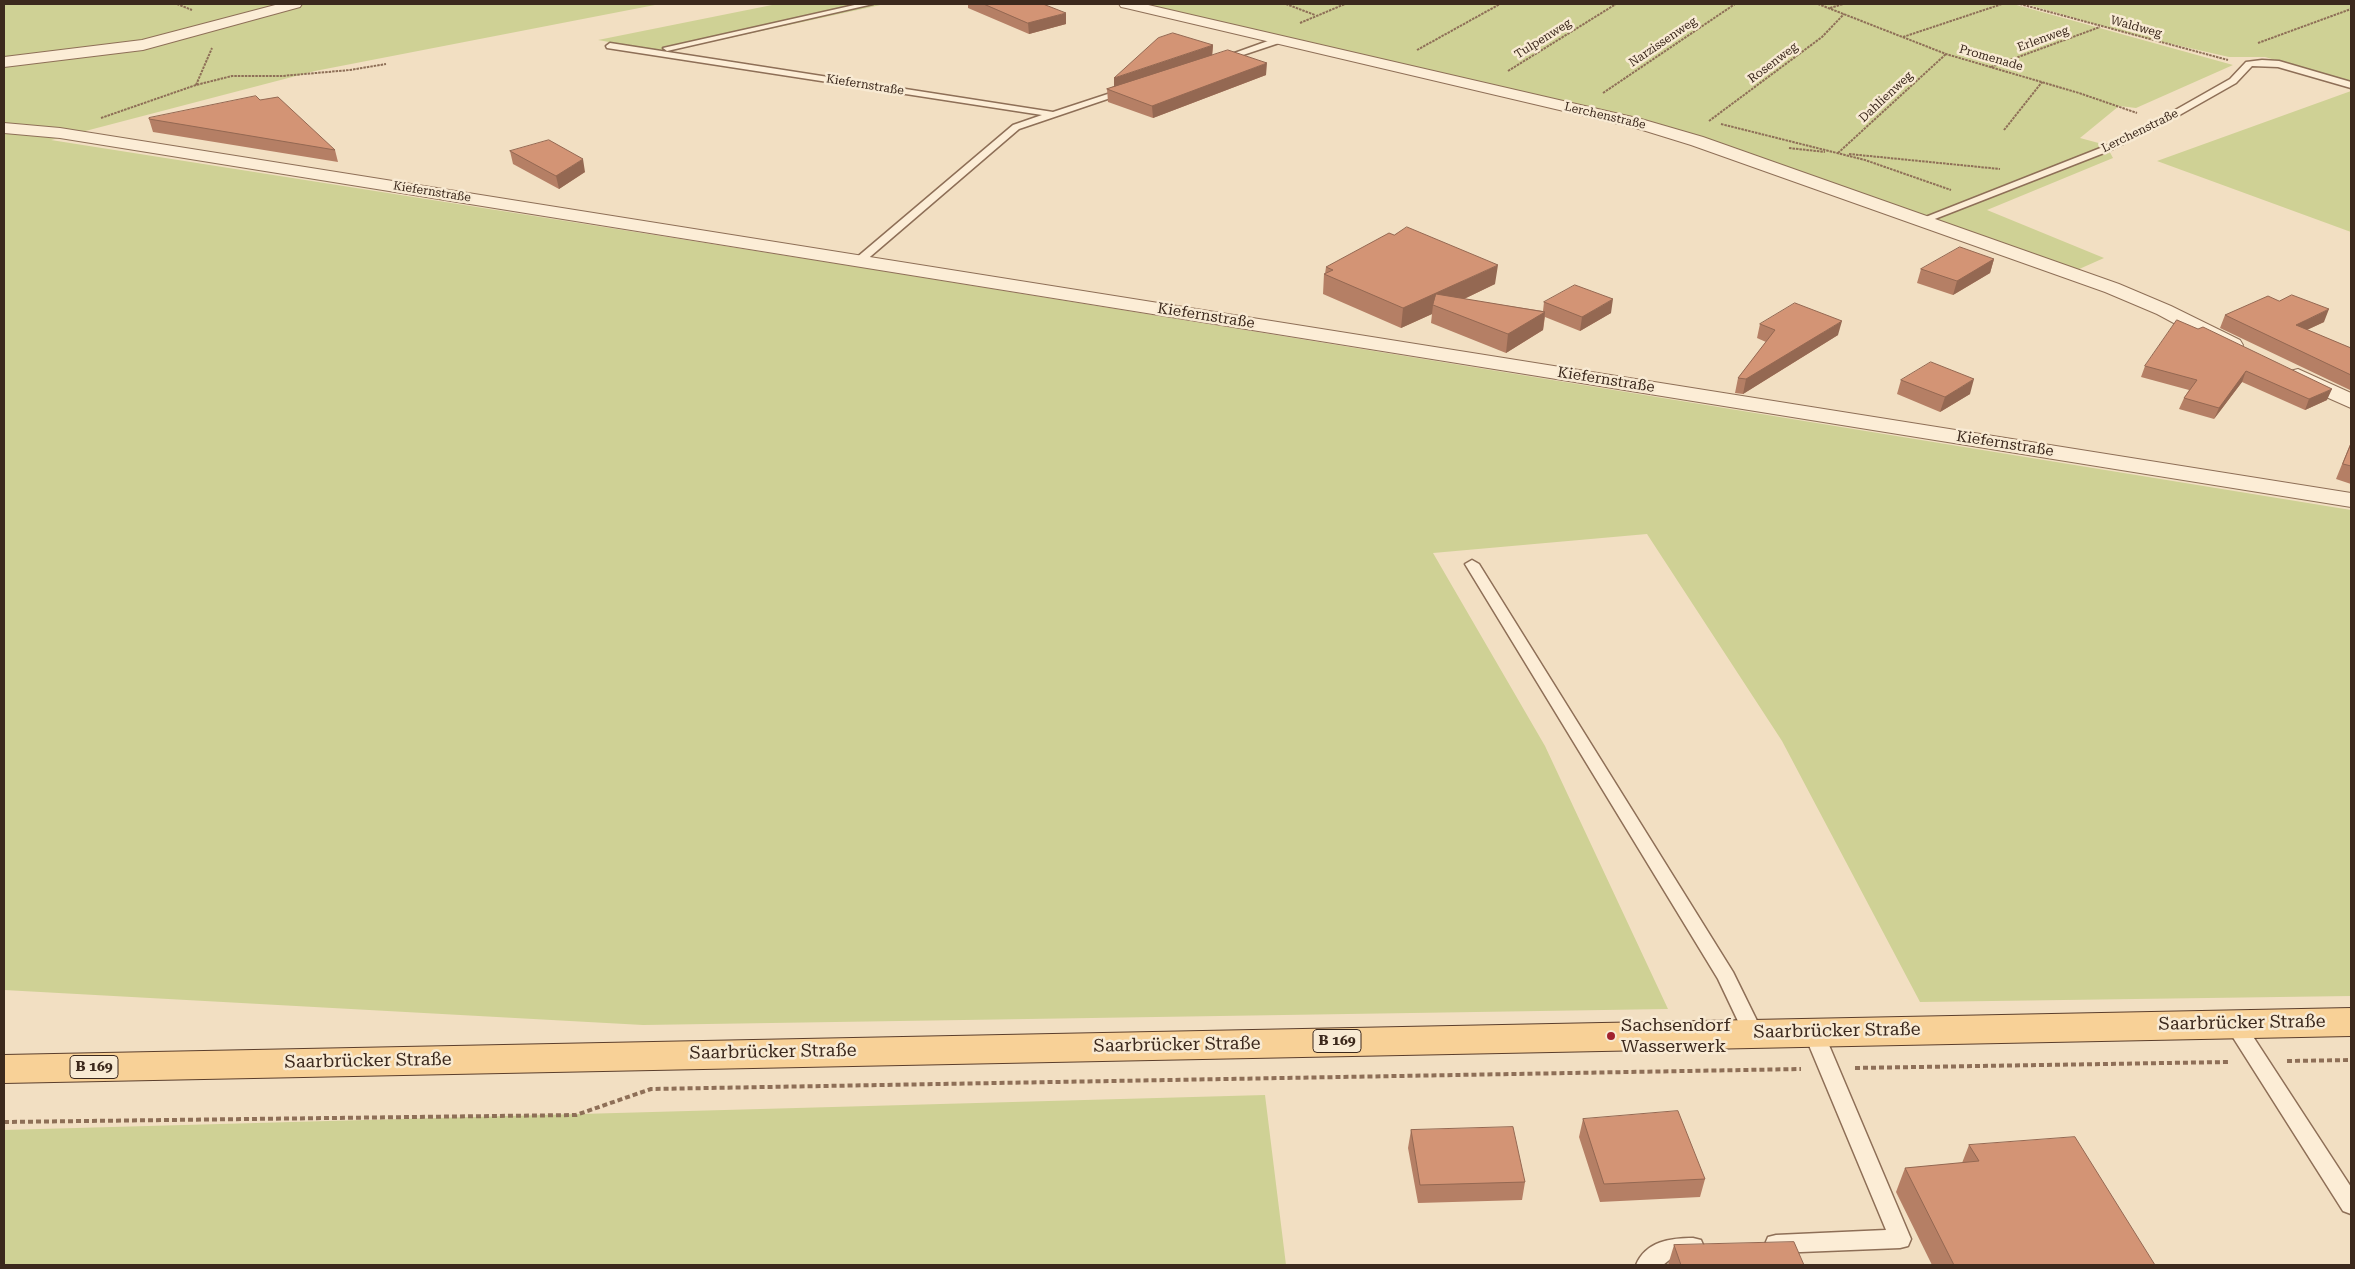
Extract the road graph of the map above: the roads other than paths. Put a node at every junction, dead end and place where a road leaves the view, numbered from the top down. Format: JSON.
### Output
{"nodes":[{"id":1,"x":295,"y":4,"type":"edge"},
{"id":2,"x":870,"y":4,"type":"edge"},
{"id":3,"x":1126,"y":4,"type":"edge"},
{"id":4,"x":1279,"y":40,"type":"junction"},
{"id":5,"x":610,"y":46,"type":"dead end"},
{"id":6,"x":667,"y":48,"type":"dead end"},
{"id":7,"x":4,"y":62,"type":"edge"},
{"id":8,"x":1214,"y":62,"type":"edge"},
{"id":9,"x":2351,"y":85,"type":"edge"},
{"id":10,"x":1139,"y":86,"type":"edge"},
{"id":11,"x":1055,"y":114,"type":"junction"},
{"id":12,"x":4,"y":128,"type":"edge"},
{"id":13,"x":1923,"y":220,"type":"junction"},
{"id":14,"x":860,"y":260,"type":"junction"},
{"id":15,"x":2253,"y":355,"type":"edge"},
{"id":16,"x":2280,"y":367,"type":"edge"},
{"id":17,"x":2351,"y":401,"type":"edge"},
{"id":18,"x":2351,"y":500,"type":"edge"},
{"id":19,"x":1472,"y":564,"type":"dead end"},
{"id":20,"x":2351,"y":1022,"type":"edge"},
{"id":21,"x":2234,"y":1023,"type":"junction"},
{"id":22,"x":1813,"y":1031,"type":"junction"},
{"id":23,"x":1753,"y":1033,"type":"junction"},
{"id":24,"x":4,"y":1069,"type":"edge"},
{"id":25,"x":2351,"y":1205,"type":"edge"},
{"id":26,"x":1755,"y":1244,"type":"edge"},
{"id":27,"x":1716,"y":1246,"type":"edge"},
{"id":28,"x":1647,"y":1265,"type":"edge"}],
"edges":[{"from":1,"to":7,"type":"street"},
{"from":2,"to":6,"type":"lane"},
{"from":3,"to":4,"type":"street","name":"Lerchenstraße"},
{"from":4,"to":8,"type":"lane"},
{"from":4,"to":13,"type":"street","name":"Lerchenstraße"},
{"from":5,"to":11,"type":"lane","name":"Kiefernstraße"},
{"from":9,"to":13,"type":"lane","name":"Lerchenstraße"},
{"from":10,"to":11,"type":"lane"},
{"from":11,"to":14,"type":"lane"},
{"from":12,"to":14,"type":"street","name":"Kiefernstraße"},
{"from":13,"to":15,"type":"street","name":"Lerchenstraße"},
{"from":14,"to":18,"type":"street","name":"Kiefernstraße"},
{"from":16,"to":17,"type":"street"},
{"from":19,"to":23,"type":"lane"},
{"from":20,"to":21,"type":"main road","name":"Saarbrücker Straße","number":"B 169"},
{"from":21,"to":22,"type":"main road","name":"Saarbrücker Straße","number":"B 169"},
{"from":21,"to":25,"type":"lane"},
{"from":22,"to":23,"type":"main road","name":"Saarbrücker Straße","number":"B 169"},
{"from":22,"to":26,"type":"lane"},
{"from":23,"to":24,"type":"main road","name":"Saarbrücker Straße","number":"B 169"},
{"from":27,"to":28,"type":"lane"}]}
